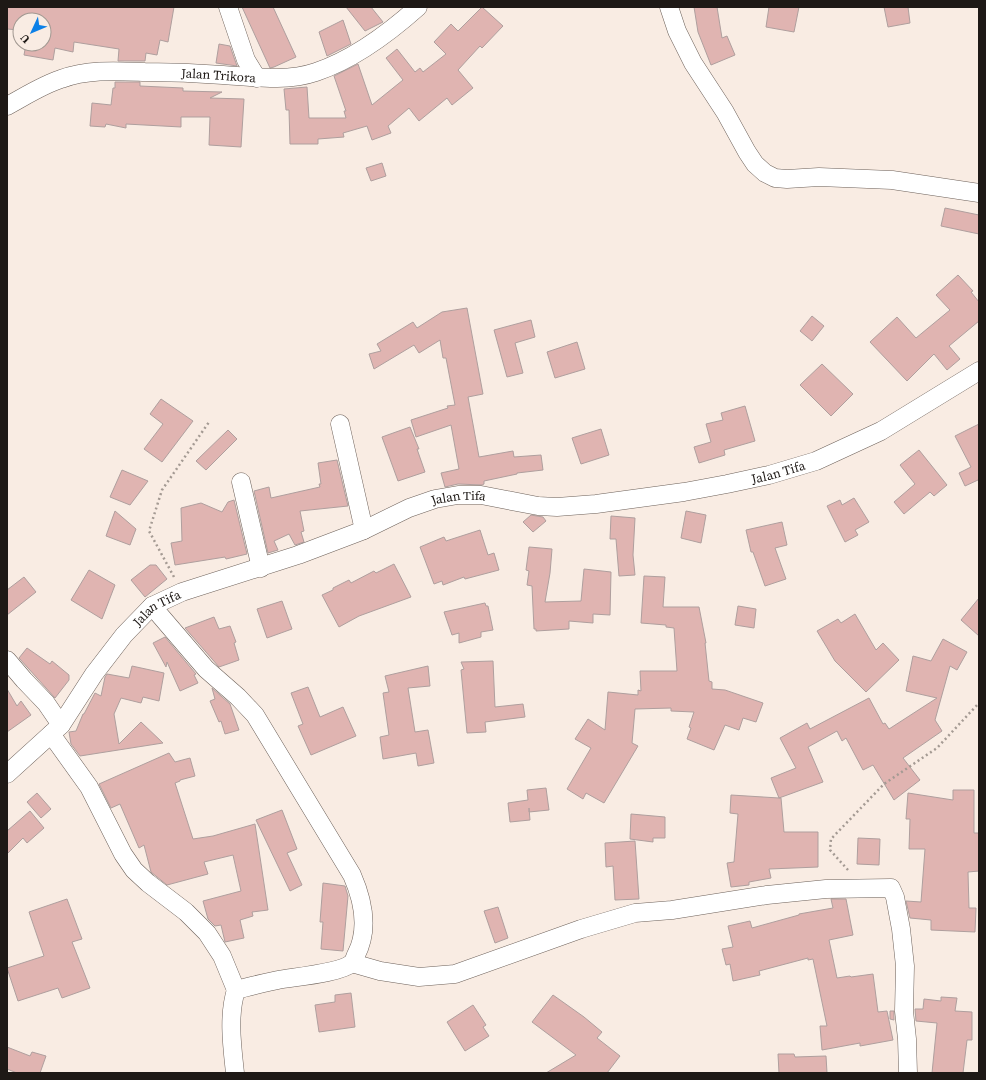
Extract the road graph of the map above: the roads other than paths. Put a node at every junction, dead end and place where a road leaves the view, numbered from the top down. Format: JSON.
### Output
{"nodes":[{"id":1,"x":228,"y":7,"type":"edge"},
{"id":2,"x":418,"y":7,"type":"edge"},
{"id":3,"x":670,"y":7,"type":"edge"},
{"id":4,"x":257,"y":78,"type":"junction"},
{"id":5,"x":7,"y":106,"type":"edge"},
{"id":6,"x":979,"y":193,"type":"edge"},
{"id":7,"x":979,"y":371,"type":"edge"},
{"id":8,"x":340,"y":424,"type":"dead end"},
{"id":9,"x":241,"y":482,"type":"dead end"},
{"id":10,"x":364,"y":530,"type":"junction"},
{"id":11,"x":262,"y":568,"type":"junction"},
{"id":12,"x":152,"y":606,"type":"junction"},
{"id":13,"x":7,"y":660,"type":"edge"},
{"id":14,"x":56,"y":730,"type":"junction"},
{"id":15,"x":7,"y":774,"type":"edge"},
{"id":16,"x":352,"y":963,"type":"junction"},
{"id":17,"x":236,"y":990,"type":"junction"},
{"id":18,"x":235,"y":1073,"type":"edge"},
{"id":19,"x":908,"y":1073,"type":"edge"}],
"edges":[{"from":1,"to":4,"type":"street"},
{"from":2,"to":4,"type":"street","name":"Jalan Trikora"},
{"from":3,"to":6,"type":"street"},
{"from":4,"to":5,"type":"street","name":"Jalan Trikora"},
{"from":7,"to":10,"type":"street","name":"Jalan Tifa"},
{"from":8,"to":10,"type":"street"},
{"from":9,"to":11,"type":"street"},
{"from":10,"to":11,"type":"street","name":"Jalan Tifa"},
{"from":11,"to":12,"type":"street","name":"Jalan Tifa"},
{"from":12,"to":14,"type":"street","name":"Jalan Tifa"},
{"from":12,"to":16,"type":"street"},
{"from":13,"to":14,"type":"street"},
{"from":14,"to":15,"type":"street","name":"Jalan Tifa"},
{"from":14,"to":17,"type":"street"},
{"from":16,"to":17,"type":"street"},
{"from":16,"to":19,"type":"street"},
{"from":17,"to":18,"type":"street"}]}
